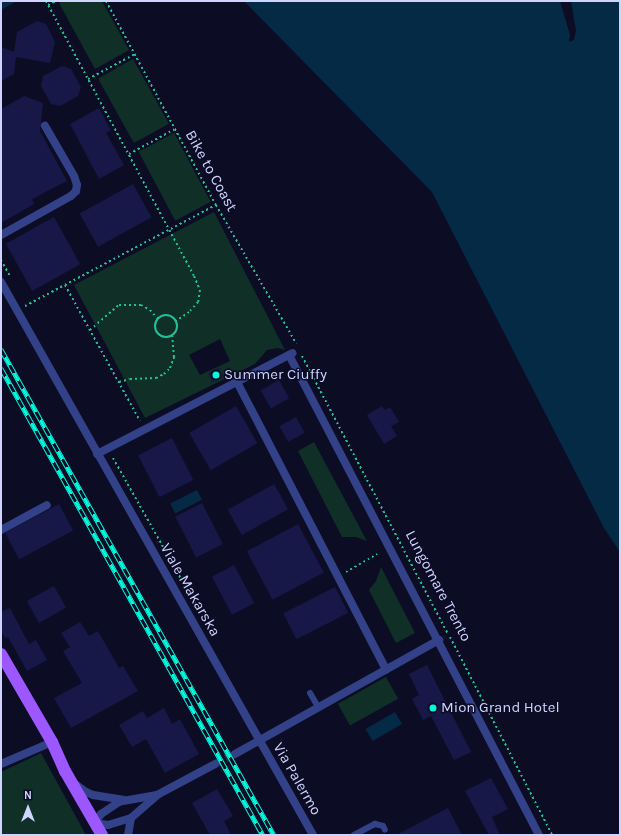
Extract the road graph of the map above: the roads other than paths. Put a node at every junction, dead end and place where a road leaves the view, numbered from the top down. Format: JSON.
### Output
{"nodes":[{"id":1,"x":45,"y":126,"type":"dead end"},
{"id":2,"x":1,"y":236,"type":"edge"},
{"id":3,"x":1,"y":282,"type":"edge"},
{"id":4,"x":237,"y":382,"type":"junction"},
{"id":5,"x":97,"y":454,"type":"junction"},
{"id":6,"x":47,"y":505,"type":"dead end"},
{"id":7,"x":1,"y":530,"type":"edge"},
{"id":8,"x":439,"y":640,"type":"junction"},
{"id":9,"x":1,"y":654,"type":"edge"},
{"id":10,"x":386,"y":670,"type":"junction"},
{"id":11,"x":310,"y":693,"type":"dead end"},
{"id":12,"x":318,"y":707,"type":"junction"},
{"id":13,"x":259,"y":741,"type":"junction"},
{"id":14,"x":52,"y":742,"type":"junction"},
{"id":15,"x":235,"y":754,"type":"tunnel mouth"},
{"id":16,"x":1,"y":764,"type":"edge"},
{"id":17,"x":215,"y":764,"type":"tunnel mouth"},
{"id":18,"x":71,"y":780,"type":"junction"},
{"id":19,"x":157,"y":795,"type":"junction"},
{"id":20,"x":124,"y":800,"type":"junction"},
{"id":21,"x":131,"y":818,"type":"junction"},
{"id":22,"x":94,"y":823,"type":"junction"},
{"id":23,"x":385,"y":830,"type":"dead end"},
{"id":24,"x":102,"y":835,"type":"edge"},
{"id":25,"x":128,"y":835,"type":"edge"},
{"id":26,"x":313,"y":835,"type":"edge"},
{"id":27,"x":354,"y":835,"type":"edge"},
{"id":28,"x":539,"y":835,"type":"edge"}],
"edges":[{"from":1,"to":2,"type":"street"},
{"from":3,"to":5,"type":"street","name":"Viale Makarska"},
{"from":4,"to":5,"type":"street"},
{"from":4,"to":8,"type":"street","name":"Lungomare Trento"},
{"from":4,"to":10,"type":"street"},
{"from":5,"to":13,"type":"street","name":"Viale Makarska"},
{"from":6,"to":7,"type":"street"},
{"from":8,"to":10,"type":"street"},
{"from":8,"to":28,"type":"street","name":"Lungomare Trento"},
{"from":9,"to":14,"type":"main road"},
{"from":10,"to":12,"type":"street"},
{"from":11,"to":12,"type":"lane"},
{"from":12,"to":13,"type":"street"},
{"from":13,"to":15,"type":"street","name":"Via Palermo"},
{"from":13,"to":26,"type":"street","name":"Via Palermo"},
{"from":14,"to":16,"type":"street"},
{"from":14,"to":18,"type":"main road"},
{"from":17,"to":19,"type":"street"},
{"from":18,"to":20,"type":"street"},
{"from":18,"to":22,"type":"main road"},
{"from":19,"to":20,"type":"street"},
{"from":19,"to":21,"type":"street"},
{"from":20,"to":22,"type":"street"},
{"from":21,"to":22,"type":"street"},
{"from":21,"to":25,"type":"street"},
{"from":22,"to":24,"type":"main road"},
{"from":23,"to":27,"type":"lane"}]}
